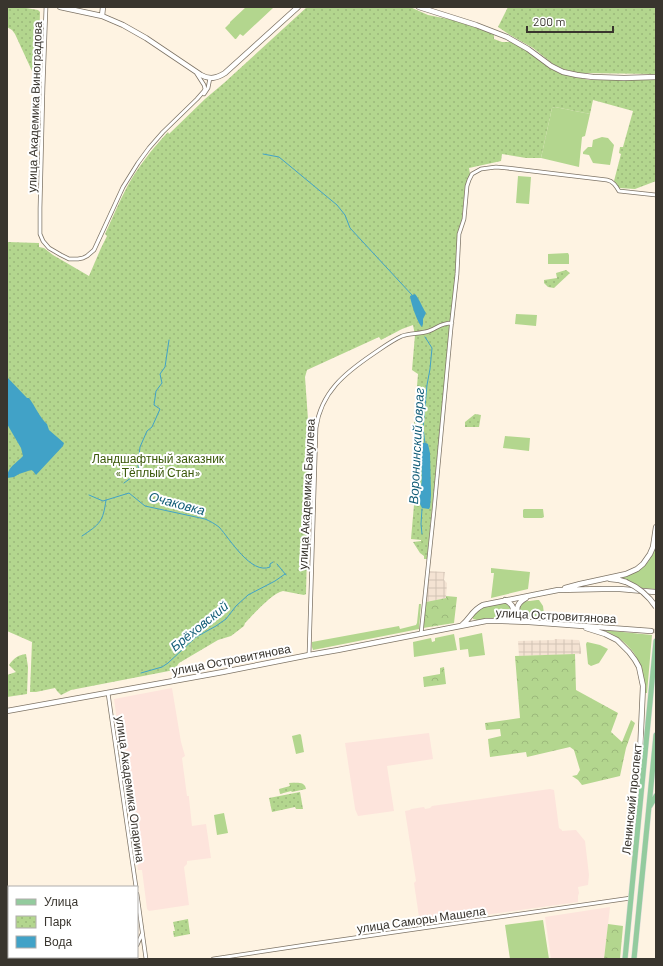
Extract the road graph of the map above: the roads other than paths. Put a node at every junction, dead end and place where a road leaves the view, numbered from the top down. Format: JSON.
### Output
{"nodes":[{"id":1,"x":46,"y":7,"type":"edge"},
{"id":2,"x":60,"y":7,"type":"edge"},
{"id":3,"x":102,"y":7,"type":"edge"},
{"id":4,"x":298,"y":7,"type":"edge"},
{"id":5,"x":419,"y":7,"type":"edge"},
{"id":6,"x":102,"y":16,"type":"junction"},
{"id":7,"x":195,"y":72,"type":"junction"},
{"id":8,"x":656,"y":77,"type":"edge"},
{"id":9,"x":210,"y":78,"type":"junction"},
{"id":10,"x":197,"y":99,"type":"junction"},
{"id":11,"x":656,"y":195,"type":"edge"},
{"id":12,"x":452,"y":323,"type":"junction"},
{"id":13,"x":656,"y":527,"type":"edge"},
{"id":14,"x":600,"y":580,"type":"junction"},
{"id":15,"x":558,"y":590,"type":"junction"},
{"id":16,"x":655,"y":592,"type":"dead end"},
{"id":17,"x":533,"y":595,"type":"junction"},
{"id":18,"x":504,"y":600,"type":"junction"},
{"id":19,"x":656,"y":607,"type":"edge"},
{"id":20,"x":475,"y":609,"type":"junction"},
{"id":21,"x":502,"y":621,"type":"junction"},
{"id":22,"x":479,"y":622,"type":"junction"},
{"id":23,"x":530,"y":622,"type":"junction"},
{"id":24,"x":459,"y":626,"type":"junction"},
{"id":25,"x":578,"y":626,"type":"junction"},
{"id":26,"x":652,"y":631,"type":"tunnel mouth"},
{"id":27,"x":421,"y":634,"type":"junction"},
{"id":28,"x":656,"y":641,"type":"edge"},
{"id":29,"x":308,"y":654,"type":"junction"},
{"id":30,"x":108,"y":693,"type":"junction"},
{"id":31,"x":7,"y":711,"type":"edge"},
{"id":32,"x":642,"y":716,"type":"junction"},
{"id":33,"x":656,"y":735,"type":"edge"},
{"id":34,"x":647,"y":736,"type":"junction"},
{"id":35,"x":644,"y":772,"type":"junction"},
{"id":36,"x":652,"y":777,"type":"junction"},
{"id":37,"x":656,"y":783,"type":"edge"},
{"id":38,"x":656,"y":796,"type":"edge"},
{"id":39,"x":648,"y":809,"type":"junction"},
{"id":40,"x":136,"y":886,"type":"edge"},
{"id":41,"x":631,"y":898,"type":"junction"},
{"id":42,"x":138,"y":902,"type":"edge"},
{"id":43,"x":142,"y":932,"type":"junction"},
{"id":44,"x":138,"y":942,"type":"edge"},
{"id":45,"x":146,"y":959,"type":"edge"},
{"id":46,"x":212,"y":959,"type":"edge"},
{"id":47,"x":625,"y":959,"type":"edge"},
{"id":48,"x":634,"y":959,"type":"edge"}],
"edges":[{"from":1,"to":10,"type":"street","name":"улица Академика Виноградова"},
{"from":2,"to":6,"type":"main road"},
{"from":3,"to":6,"type":"main road"},
{"from":4,"to":9,"type":"main road"},
{"from":5,"to":8,"type":"main road"},
{"from":6,"to":7,"type":"main road"},
{"from":7,"to":9,"type":"main road"},
{"from":7,"to":10,"type":"street"},
{"from":9,"to":10,"type":"street","name":"улица Академика Виноградова"},
{"from":11,"to":12,"type":"street"},
{"from":12,"to":27,"type":"street"},
{"from":12,"to":29,"type":"street","name":"улица Академика Бакулева"},
{"from":13,"to":14,"type":"main road"},
{"from":14,"to":15,"type":"main road"},
{"from":14,"to":19,"type":"main road","bridge":true},
{"from":15,"to":16,"type":"main road","name":"улица Островитянова"},
{"from":15,"to":17,"type":"main road","name":"улица Островитянова"},
{"from":17,"to":18,"type":"main road","name":"улица Островитянова"},
{"from":17,"to":23,"type":"main road"},
{"from":18,"to":20,"type":"main road","name":"улица Островитянова"},
{"from":18,"to":21,"type":"main road"},
{"from":20,"to":22,"type":"main road"},
{"from":20,"to":24,"type":"main road","name":"улица Островитянова"},
{"from":21,"to":22,"type":"main road","name":"улица Островитянова"},
{"from":21,"to":23,"type":"main road","name":"улица Островитянова"},
{"from":22,"to":24,"type":"main road","name":"улица Островитянова"},
{"from":23,"to":25,"type":"main road","name":"улица Островитянова"},
{"from":24,"to":27,"type":"main road","name":"улица Островитянова"},
{"from":25,"to":26,"type":"main road","name":"улица Островитянова"},
{"from":25,"to":32,"type":"main road"},
{"from":27,"to":29,"type":"main road","name":"улица Островитянова"},
{"from":28,"to":34,"type":"main road","name":"Ленинский проспект"},
{"from":29,"to":30,"type":"main road","name":"улица Островитянова"},
{"from":30,"to":31,"type":"main road","name":"улица Островитянова"},
{"from":30,"to":40,"type":"street","name":"улица Академика Опарина"},
{"from":32,"to":34,"type":"main road"},
{"from":32,"to":35,"type":"main road"},
{"from":33,"to":36,"type":"main road","name":"Ленинский проспект"},
{"from":34,"to":35,"type":"main road","name":"Ленинский проспект"},
{"from":35,"to":41,"type":"main road","name":"Ленинский проспект"},
{"from":36,"to":37,"type":"main road"},
{"from":36,"to":39,"type":"main road","name":"Ленинский проспект"},
{"from":38,"to":39,"type":"main road"},
{"from":39,"to":48,"type":"main road","name":"Ленинский проспект"},
{"from":41,"to":46,"type":"street","name":"улица Саморы Машела"},
{"from":41,"to":47,"type":"main road","name":"Ленинский проспект"},
{"from":42,"to":43,"type":"street"},
{"from":43,"to":44,"type":"street"},
{"from":43,"to":45,"type":"street"}]}
